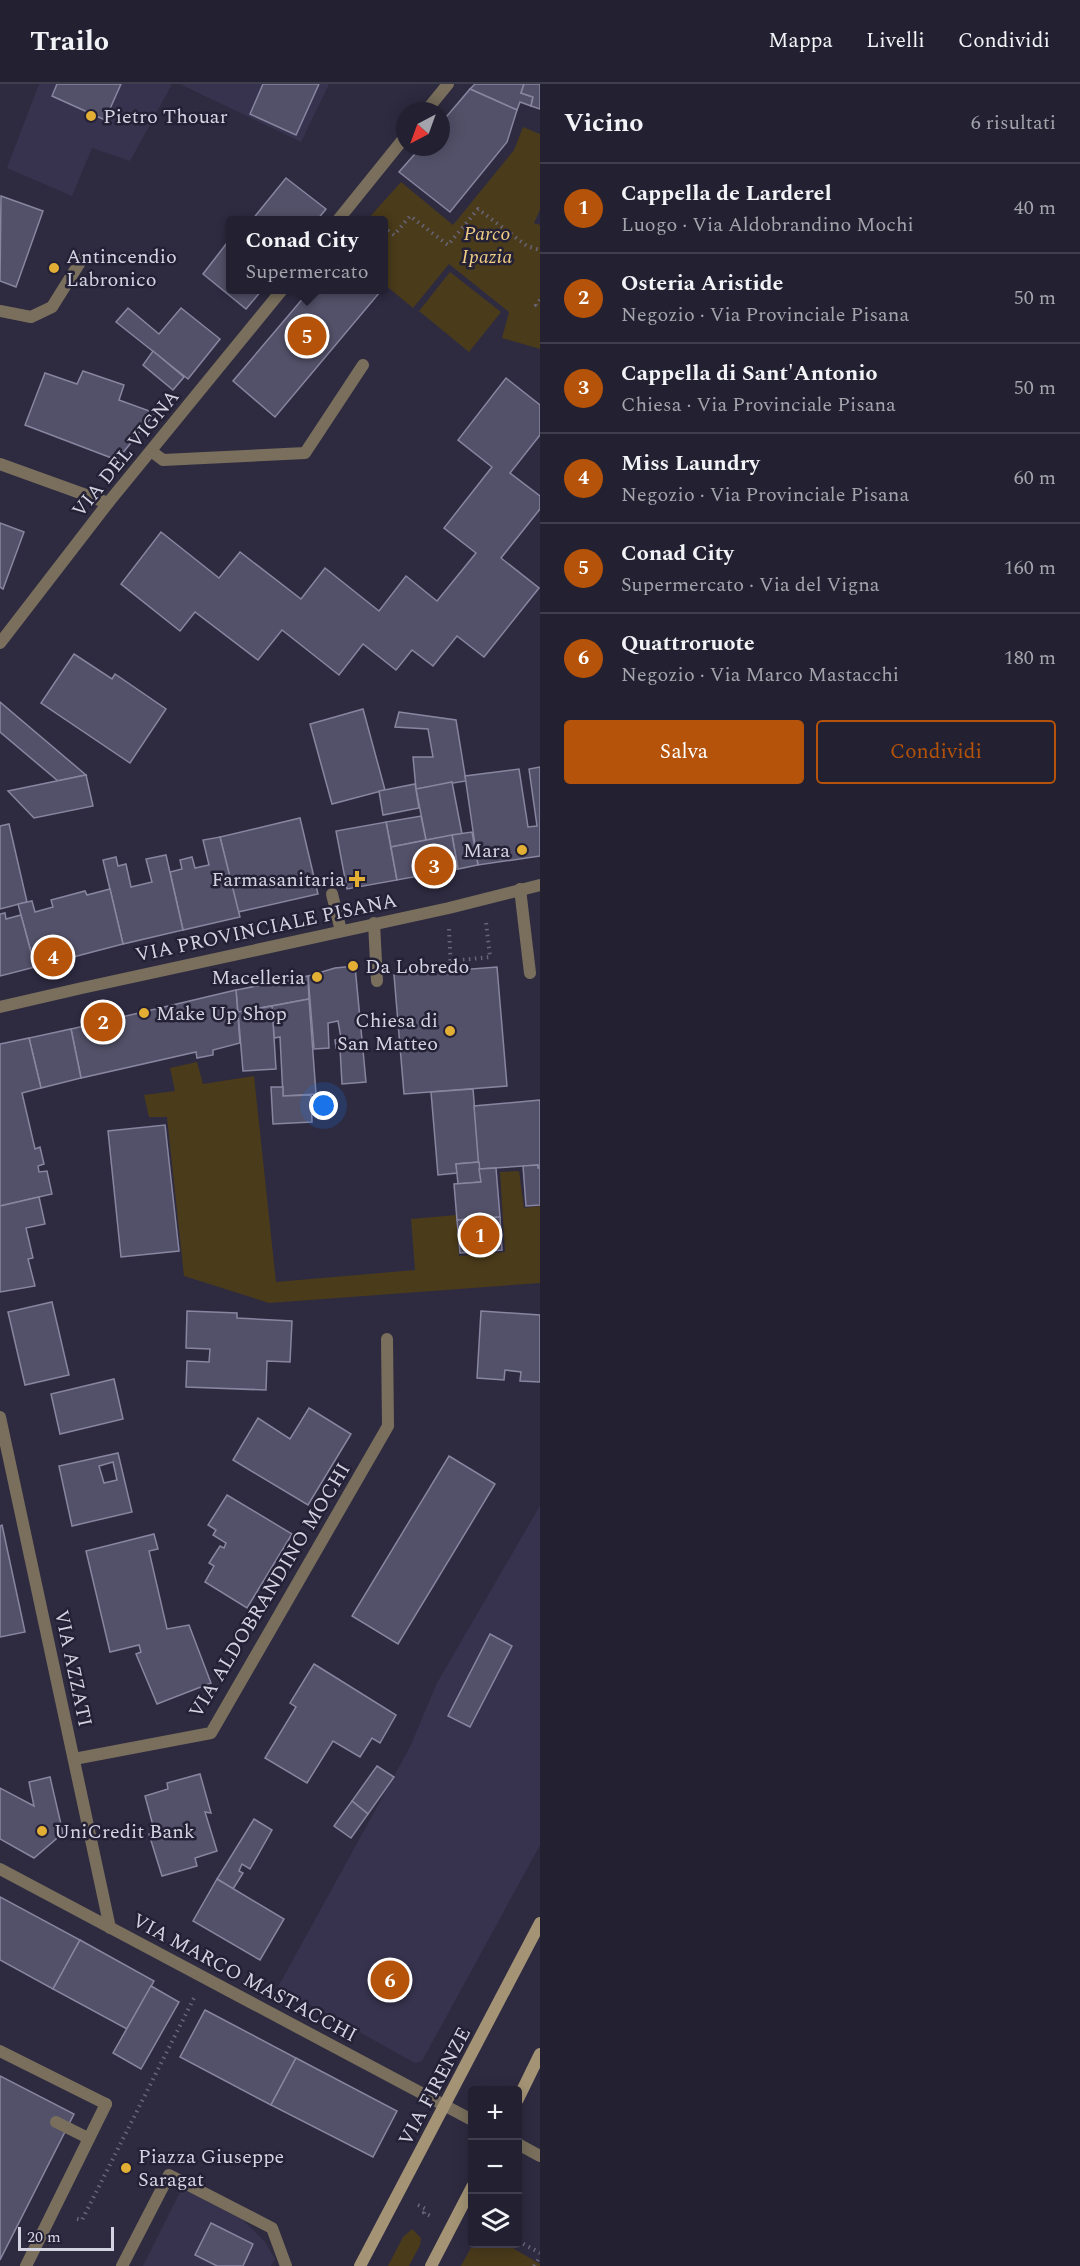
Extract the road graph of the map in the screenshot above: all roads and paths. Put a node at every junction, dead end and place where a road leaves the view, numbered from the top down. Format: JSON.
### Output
{"nodes":[{"id":1,"x":448,"y":84,"type":"edge"},
{"id":2,"x":433,"y":102,"type":"edge"},
{"id":3,"x":396,"y":148,"type":"edge"},
{"id":4,"x":341,"y":216,"type":"edge"},
{"id":5,"x":388,"y":230,"type":"edge"},
{"id":6,"x":540,"y":250,"type":"edge"},
{"id":7,"x":82,"y":260,"type":"dead end"},
{"id":8,"x":279,"y":294,"type":"edge"},
{"id":9,"x":540,"y":300,"type":"edge"},
{"id":10,"x":540,"y":308,"type":"edge"},
{"id":11,"x":0,"y":311,"type":"edge"},
{"id":12,"x":363,"y":365,"type":"dead end"},
{"id":13,"x":151,"y":451,"type":"junction"},
{"id":14,"x":0,"y":464,"type":"edge"},
{"id":15,"x":108,"y":503,"type":"junction"},
{"id":16,"x":0,"y":644,"type":"edge"},
{"id":17,"x":540,"y":885,"type":"edge"},
{"id":18,"x":520,"y":889,"type":"junction"},
{"id":19,"x":333,"y":894,"type":"dead end"},
{"id":20,"x":374,"y":923,"type":"junction"},
{"id":21,"x":486,"y":923,"type":"dead end"},
{"id":22,"x":341,"y":930,"type":"junction"},
{"id":23,"x":450,"y":942,"type":"dead end"},
{"id":24,"x":451,"y":961,"type":"junction"},
{"id":25,"x":451,"y":970,"type":"dead end"},
{"id":26,"x":530,"y":973,"type":"dead end"},
{"id":27,"x":377,"y":981,"type":"dead end"},
{"id":28,"x":0,"y":1008,"type":"edge"},
{"id":29,"x":387,"y":1338,"type":"dead end"},
{"id":30,"x":0,"y":1417,"type":"edge"},
{"id":31,"x":74,"y":1759,"type":"junction"},
{"id":32,"x":0,"y":1869,"type":"edge"},
{"id":33,"x":540,"y":1923,"type":"edge"},
{"id":34,"x":110,"y":1928,"type":"junction"},
{"id":35,"x":203,"y":1978,"type":"junction"},
{"id":36,"x":0,"y":2051,"type":"edge"},
{"id":37,"x":540,"y":2054,"type":"edge"},
{"id":38,"x":522,"y":2091,"type":"edge"},
{"id":39,"x":446,"y":2105,"type":"junction"},
{"id":40,"x":468,"y":2118,"type":"edge"},
{"id":41,"x":56,"y":2122,"type":"dead end"},
{"id":42,"x":88,"y":2138,"type":"junction"},
{"id":43,"x":522,"y":2146,"type":"edge"},
{"id":44,"x":540,"y":2156,"type":"edge"},
{"id":45,"x":468,"y":2194,"type":"edge"},
{"id":46,"x":418,"y":2205,"type":"dead end"},
{"id":47,"x":434,"y":2218,"type":"dead end"},
{"id":48,"x":77,"y":2219,"type":"dead end"},
{"id":49,"x":522,"y":2244,"type":"edge"},
{"id":50,"x":540,"y":2255,"type":"edge"},
{"id":51,"x":26,"y":2266,"type":"edge"},
{"id":52,"x":122,"y":2266,"type":"edge"},
{"id":53,"x":286,"y":2266,"type":"edge"},
{"id":54,"x":360,"y":2266,"type":"edge"},
{"id":55,"x":431,"y":2266,"type":"edge"},
{"id":56,"x":534,"y":2266,"type":"edge"}],
"edges":[{"from":1,"to":2,"type":"street"},
{"from":3,"to":4,"type":"street"},
{"from":5,"to":6,"type":"path"},
{"from":7,"to":11,"type":"street"},
{"from":8,"to":13,"type":"street","name":"VIA DEL VIGNA"},
{"from":9,"to":10,"type":"path"},
{"from":12,"to":13,"type":"street"},
{"from":13,"to":15,"type":"street","name":"VIA DEL VIGNA"},
{"from":14,"to":15,"type":"street"},
{"from":15,"to":16,"type":"street","name":"VIA DEL VIGNA"},
{"from":17,"to":18,"type":"street","name":"VIA PROVINCIALE PISANA"},
{"from":18,"to":20,"type":"street","name":"VIA PROVINCIALE PISANA"},
{"from":18,"to":26,"type":"street"},
{"from":19,"to":22,"type":"street"},
{"from":20,"to":22,"type":"street","name":"VIA PROVINCIALE PISANA"},
{"from":20,"to":27,"type":"street"},
{"from":21,"to":24,"type":"path"},
{"from":22,"to":28,"type":"street","name":"VIA PROVINCIALE PISANA"},
{"from":23,"to":24,"type":"path"},
{"from":24,"to":25,"type":"path"},
{"from":29,"to":31,"type":"street","name":"VIA ALDOBRANDINO MOCHI"},
{"from":30,"to":31,"type":"street","name":"VIA AZZATI"},
{"from":31,"to":34,"type":"street","name":"VIA AZZATI"},
{"from":32,"to":34,"type":"street","name":"VIA MARCO MASTACCHI"},
{"from":33,"to":39,"type":"main road","name":"VIA FIRENZE"},
{"from":34,"to":35,"type":"street","name":"VIA MARCO MASTACCHI"},
{"from":35,"to":39,"type":"street","name":"VIA MARCO MASTACCHI"},
{"from":35,"to":48,"type":"path"},
{"from":36,"to":42,"type":"street"},
{"from":37,"to":38,"type":"main road"},
{"from":39,"to":40,"type":"street","name":"VIA MARCO MASTACCHI"},
{"from":39,"to":54,"type":"main road","name":"VIA FIRENZE"},
{"from":41,"to":42,"type":"street"},
{"from":42,"to":51,"type":"street"},
{"from":43,"to":44,"type":"street"},
{"from":45,"to":55,"type":"main road"},
{"from":46,"to":47,"type":"path"},
{"from":49,"to":50,"type":"path"},
{"from":50,"to":56,"type":"path"},
{"from":52,"to":53,"type":"street"}]}
